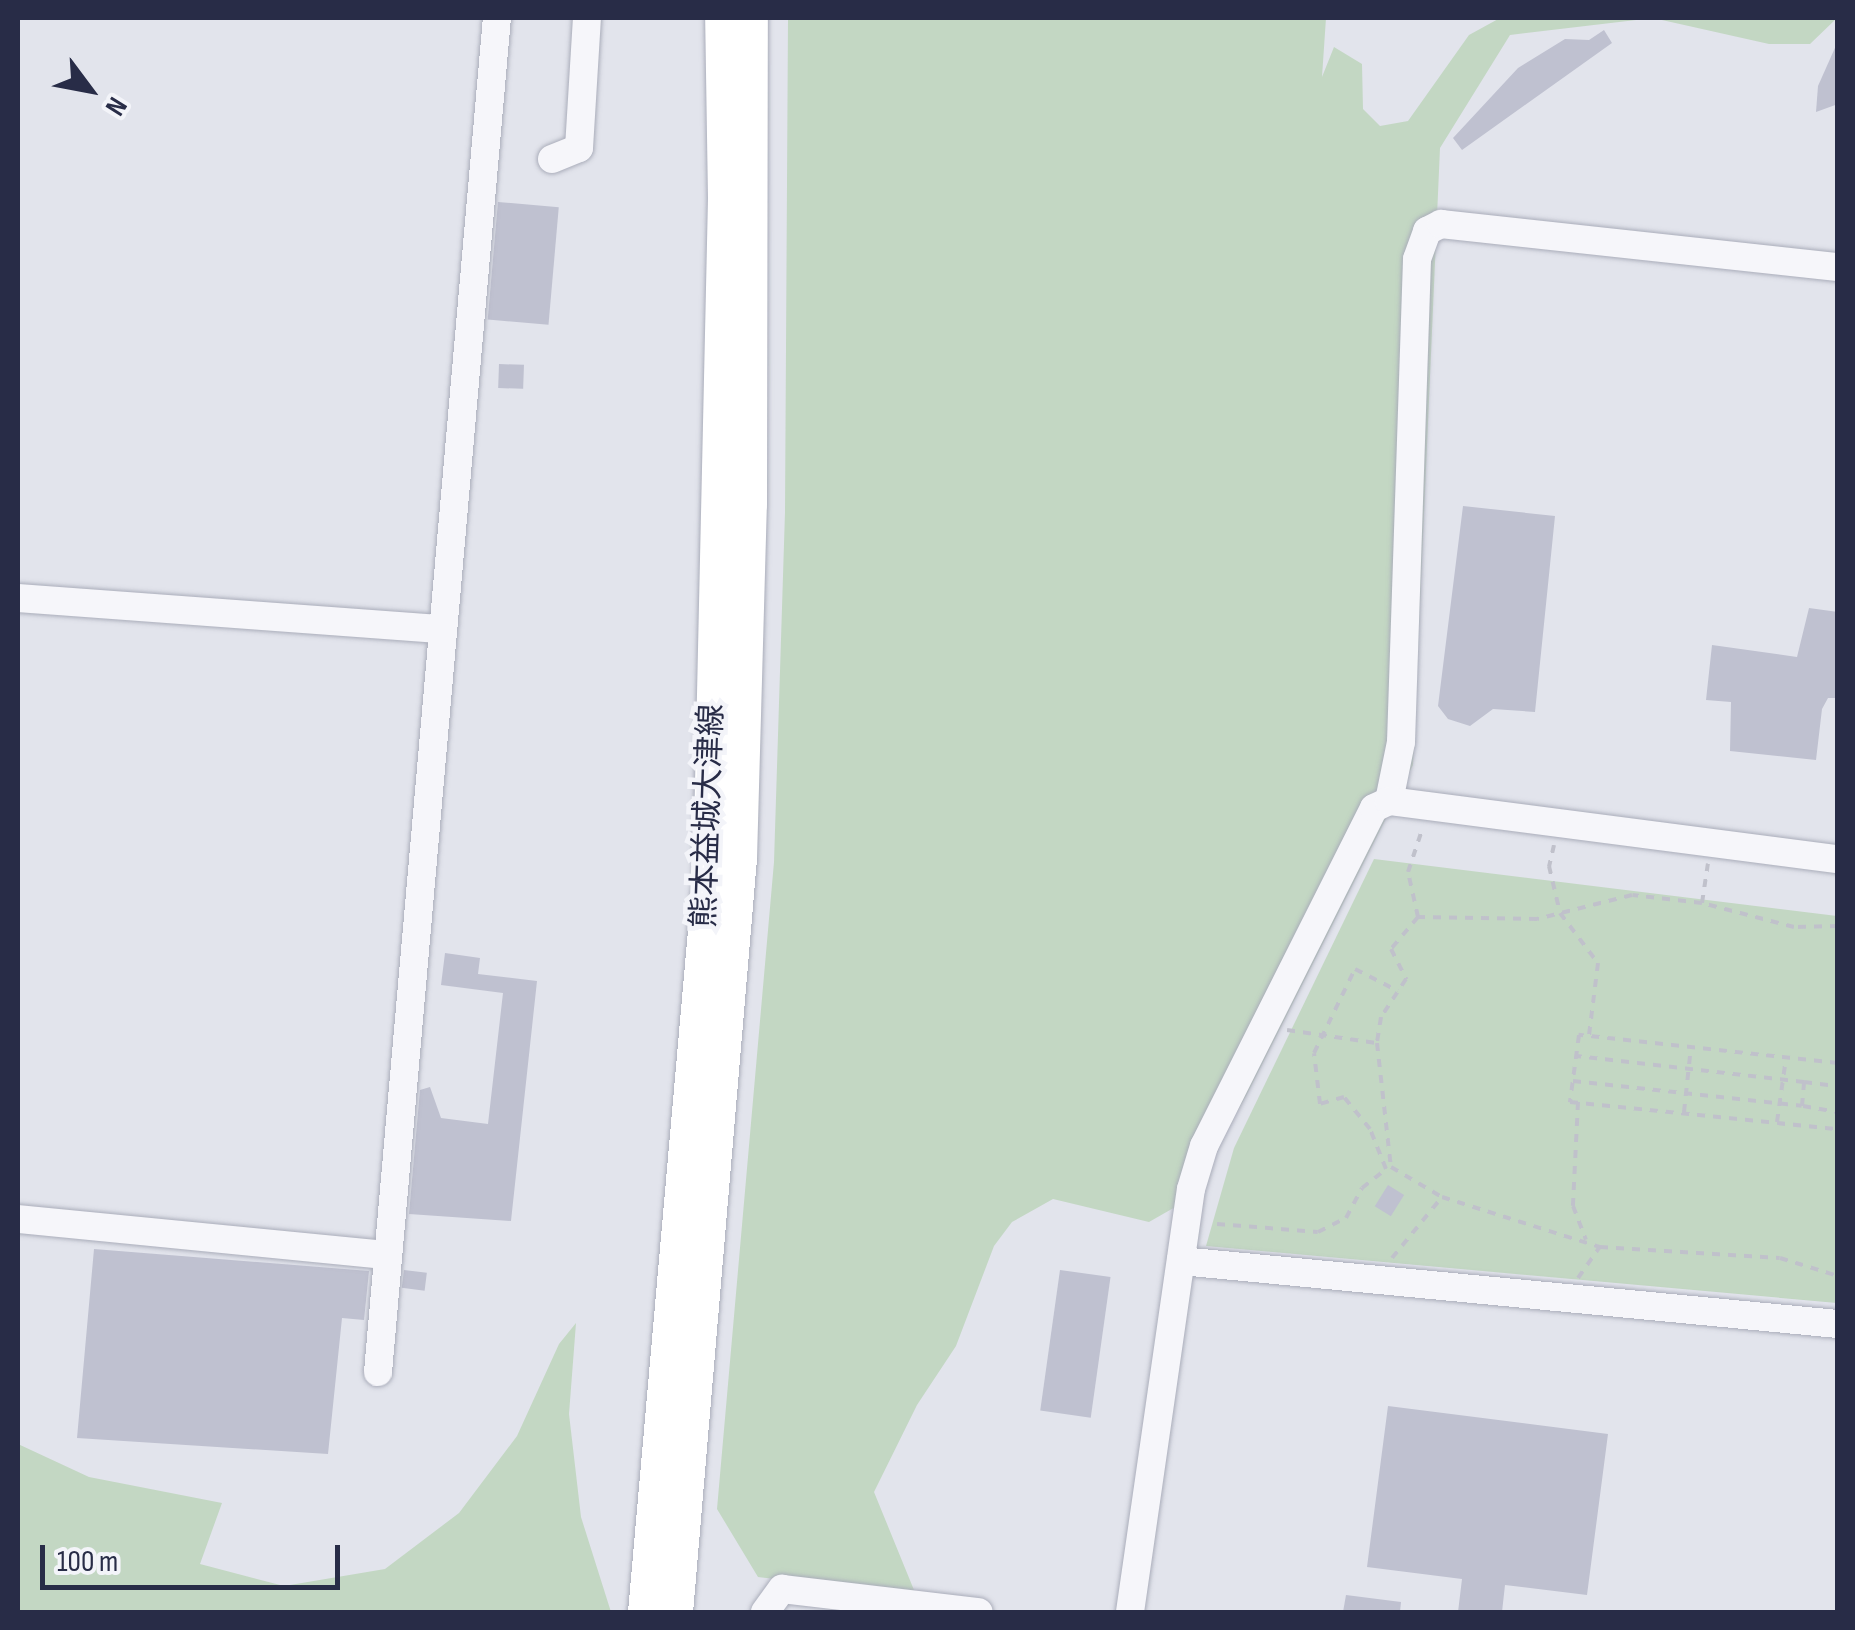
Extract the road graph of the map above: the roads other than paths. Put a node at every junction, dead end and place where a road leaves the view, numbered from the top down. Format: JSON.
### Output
{"nodes":[{"id":1,"x":497,"y":18,"type":"edge"},
{"id":2,"x":586,"y":18,"type":"edge"},
{"id":3,"x":722,"y":18,"type":"edge"},
{"id":4,"x":750,"y":18,"type":"edge"},
{"id":5,"x":552,"y":159,"type":"dead end"},
{"id":6,"x":1838,"y":267,"type":"edge"},
{"id":7,"x":18,"y":598,"type":"edge"},
{"id":8,"x":439,"y":629,"type":"junction"},
{"id":9,"x":1389,"y":801,"type":"junction"},
{"id":10,"x":1838,"y":859,"type":"edge"},
{"id":11,"x":18,"y":1218,"type":"edge"},
{"id":12,"x":384,"y":1255,"type":"junction"},
{"id":13,"x":1181,"y":1261,"type":"junction"},
{"id":14,"x":1838,"y":1324,"type":"edge"},
{"id":15,"x":378,"y":1372,"type":"dead end"},
{"id":16,"x":646,"y":1612,"type":"edge"},
{"id":17,"x":676,"y":1612,"type":"edge"},
{"id":18,"x":765,"y":1612,"type":"edge"},
{"id":19,"x":979,"y":1612,"type":"edge"},
{"id":20,"x":1130,"y":1612,"type":"edge"}],
"edges":[{"from":1,"to":8,"type":"street"},
{"from":2,"to":5,"type":"street"},
{"from":3,"to":16,"type":"main road","name":"熊本益城大津線"},
{"from":4,"to":17,"type":"main road","name":"熊本益城大津線"},
{"from":6,"to":9,"type":"street"},
{"from":7,"to":8,"type":"street"},
{"from":8,"to":12,"type":"street"},
{"from":9,"to":10,"type":"street"},
{"from":9,"to":13,"type":"street"},
{"from":11,"to":12,"type":"street"},
{"from":12,"to":15,"type":"street"},
{"from":13,"to":14,"type":"street"},
{"from":13,"to":20,"type":"street"},
{"from":18,"to":19,"type":"street"}]}
